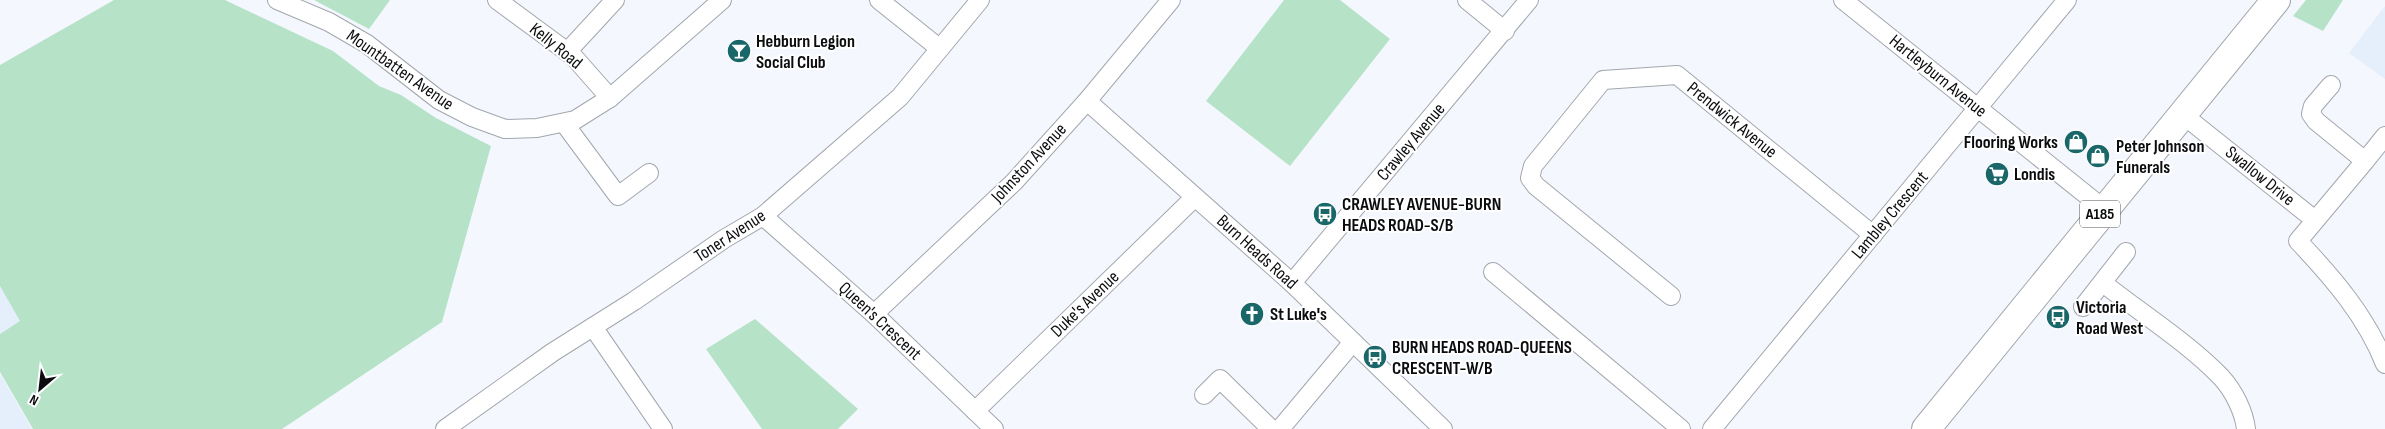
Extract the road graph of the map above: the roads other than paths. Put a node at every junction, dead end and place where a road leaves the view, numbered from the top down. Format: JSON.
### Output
{"nodes":[{"id":1,"x":277,"y":0,"type":"edge"},
{"id":2,"x":497,"y":0,"type":"edge"},
{"id":3,"x":615,"y":0,"type":"edge"},
{"id":4,"x":722,"y":0,"type":"edge"},
{"id":5,"x":879,"y":0,"type":"edge"},
{"id":6,"x":980,"y":0,"type":"edge"},
{"id":7,"x":1171,"y":0,"type":"edge"},
{"id":8,"x":1467,"y":0,"type":"edge"},
{"id":9,"x":1529,"y":0,"type":"edge"},
{"id":10,"x":1843,"y":0,"type":"edge"},
{"id":11,"x":2067,"y":0,"type":"edge"},
{"id":12,"x":2276,"y":0,"type":"edge"},
{"id":13,"x":1505,"y":31,"type":"junction"},
{"id":14,"x":939,"y":48,"type":"junction"},
{"id":15,"x":567,"y":52,"type":"junction"},
{"id":16,"x":2331,"y":85,"type":"dead end"},
{"id":17,"x":610,"y":98,"type":"junction"},
{"id":18,"x":1087,"y":101,"type":"junction"},
{"id":19,"x":1978,"y":108,"type":"junction"},
{"id":20,"x":2182,"y":114,"type":"junction"},
{"id":21,"x":564,"y":123,"type":"junction"},
{"id":22,"x":2385,"y":136,"type":"edge"},
{"id":23,"x":2365,"y":161,"type":"junction"},
{"id":24,"x":648,"y":173,"type":"dead end"},
{"id":25,"x":1196,"y":197,"type":"junction"},
{"id":26,"x":2104,"y":209,"type":"junction"},
{"id":27,"x":763,"y":216,"type":"junction"},
{"id":28,"x":2315,"y":220,"type":"junction"},
{"id":29,"x":1873,"y":235,"type":"junction"},
{"id":30,"x":2126,"y":252,"type":"dead end"},
{"id":31,"x":1493,"y":272,"type":"dead end"},
{"id":32,"x":1292,"y":282,"type":"junction"},
{"id":33,"x":2102,"y":283,"type":"junction"},
{"id":34,"x":1671,"y":296,"type":"dead end"},
{"id":35,"x":2084,"y":307,"type":"dead end"},
{"id":36,"x":874,"y":314,"type":"junction"},
{"id":37,"x":593,"y":327,"type":"junction"},
{"id":38,"x":1353,"y":342,"type":"junction"},
{"id":39,"x":2385,"y":364,"type":"edge"},
{"id":40,"x":1204,"y":395,"type":"dead end"},
{"id":41,"x":975,"y":410,"type":"junction"},
{"id":42,"x":444,"y":429,"type":"edge"},
{"id":43,"x":663,"y":429,"type":"edge"},
{"id":44,"x":994,"y":429,"type":"edge"},
{"id":45,"x":1271,"y":429,"type":"edge"},
{"id":46,"x":1280,"y":429,"type":"edge"},
{"id":47,"x":1443,"y":429,"type":"edge"},
{"id":48,"x":1681,"y":429,"type":"edge"},
{"id":49,"x":1712,"y":429,"type":"edge"},
{"id":50,"x":1926,"y":429,"type":"edge"},
{"id":51,"x":2246,"y":429,"type":"edge"}],
"edges":[{"from":1,"to":21,"type":"street","name":"Mountbatten Avenue"},
{"from":2,"to":15,"type":"street","name":"Kelly Road"},
{"from":3,"to":15,"type":"street"},
{"from":4,"to":17,"type":"street","name":"Mountbatten Avenue"},
{"from":5,"to":14,"type":"street"},
{"from":6,"to":14,"type":"street","name":"Toner Avenue"},
{"from":7,"to":18,"type":"street","name":"Johnston Avenue"},
{"from":8,"to":13,"type":"street"},
{"from":9,"to":13,"type":"street","name":"Crawley Avenue"},
{"from":10,"to":19,"type":"street","name":"Hartleyburn Avenue"},
{"from":11,"to":19,"type":"street","name":"Lambley Crescent"},
{"from":12,"to":20,"type":"main road","number":"A185"},
{"from":13,"to":32,"type":"street","name":"Crawley Avenue"},
{"from":14,"to":27,"type":"street","name":"Toner Avenue"},
{"from":15,"to":17,"type":"street","name":"Kelly Road"},
{"from":16,"to":23,"type":"street"},
{"from":17,"to":21,"type":"street","name":"Mountbatten Avenue"},
{"from":18,"to":25,"type":"street","name":"Burn Heads Road"},
{"from":18,"to":36,"type":"street","name":"Johnston Avenue"},
{"from":19,"to":26,"type":"street","name":"Hartleyburn Avenue"},
{"from":19,"to":29,"type":"street","name":"Lambley Crescent"},
{"from":20,"to":26,"type":"main road","number":"A185"},
{"from":20,"to":28,"type":"street","name":"Swallow Drive"},
{"from":21,"to":24,"type":"street"},
{"from":22,"to":23,"type":"street"},
{"from":23,"to":28,"type":"street"},
{"from":25,"to":32,"type":"street","name":"Burn Heads Road"},
{"from":25,"to":41,"type":"street","name":"Duke's Avenue"},
{"from":26,"to":50,"type":"main road","number":"A185"},
{"from":27,"to":36,"type":"street","name":"Queen's Crescent"},
{"from":27,"to":37,"type":"street","name":"Toner Avenue"},
{"from":28,"to":39,"type":"street"},
{"from":29,"to":34,"type":"street","name":"Prendwick Avenue"},
{"from":29,"to":49,"type":"street","name":"Lambley Crescent"},
{"from":30,"to":33,"type":"street"},
{"from":31,"to":48,"type":"street"},
{"from":32,"to":38,"type":"street","name":"Burn Heads Road"},
{"from":33,"to":35,"type":"street"},
{"from":33,"to":51,"type":"street"},
{"from":36,"to":41,"type":"street","name":"Queen's Crescent"},
{"from":37,"to":42,"type":"street","name":"Toner Avenue"},
{"from":37,"to":43,"type":"street"},
{"from":38,"to":46,"type":"street"},
{"from":38,"to":47,"type":"street","name":"Burn Heads Road"},
{"from":40,"to":45,"type":"street"},
{"from":41,"to":44,"type":"street","name":"Queen's Crescent"}]}
